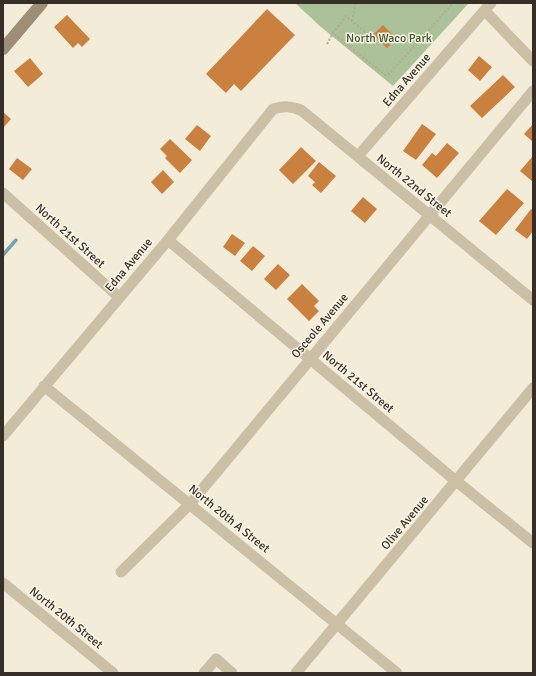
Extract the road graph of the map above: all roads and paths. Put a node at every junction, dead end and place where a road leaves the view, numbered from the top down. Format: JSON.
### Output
{"nodes":[{"id":1,"x":42,"y":3,"type":"edge"},
{"id":2,"x":356,"y":3,"type":"edge"},
{"id":3,"x":453,"y":3,"type":"edge"},
{"id":4,"x":488,"y":7,"type":"edge"},
{"id":5,"x":352,"y":21,"type":"junction"},
{"id":6,"x":333,"y":33,"type":"junction"},
{"id":7,"x":368,"y":34,"type":"dead end"},
{"id":8,"x":327,"y":44,"type":"dead end"},
{"id":9,"x":3,"y":49,"type":"edge"},
{"id":10,"x":533,"y":61,"type":"edge"},
{"id":11,"x":533,"y":91,"type":"edge"},
{"id":12,"x":273,"y":110,"type":"joint"},
{"id":13,"x":358,"y":156,"type":"junction"},
{"id":14,"x":3,"y":193,"type":"edge"},
{"id":15,"x":429,"y":215,"type":"junction"},
{"id":16,"x":168,"y":240,"type":"junction"},
{"id":17,"x":119,"y":298,"type":"junction"},
{"id":18,"x":533,"y":300,"type":"edge"},
{"id":19,"x":310,"y":359,"type":"junction"},
{"id":20,"x":44,"y":386,"type":"junction"},
{"id":21,"x":533,"y":388,"type":"edge"},
{"id":22,"x":3,"y":436,"type":"edge"},
{"id":23,"x":456,"y":481,"type":"junction"},
{"id":24,"x":190,"y":504,"type":"junction"},
{"id":25,"x":533,"y":543,"type":"edge"},
{"id":26,"x":122,"y":572,"type":"dead end"},
{"id":27,"x":3,"y":583,"type":"edge"},
{"id":28,"x":337,"y":624,"type":"junction"},
{"id":29,"x":113,"y":673,"type":"edge"},
{"id":30,"x":204,"y":673,"type":"edge"},
{"id":31,"x":232,"y":673,"type":"edge"},
{"id":32,"x":296,"y":673,"type":"edge"},
{"id":33,"x":397,"y":673,"type":"edge"}],
"edges":[{"from":1,"to":9,"type":"street"},
{"from":2,"to":5,"type":"path"},
{"from":3,"to":6,"type":"path"},
{"from":4,"to":10,"type":"street"},
{"from":4,"to":13,"type":"street","name":"Edna Avenue"},
{"from":5,"to":6,"type":"path"},
{"from":5,"to":7,"type":"path"},
{"from":6,"to":8,"type":"path"},
{"from":11,"to":15,"type":"street","name":"Osceole Avenue"},
{"from":12,"to":13,"type":"street","name":"North 22nd Street"},
{"from":12,"to":16,"type":"street","name":"Edna Avenue"},
{"from":13,"to":15,"type":"street","name":"North 22nd Street"},
{"from":14,"to":17,"type":"street","name":"North 21st Street"},
{"from":15,"to":18,"type":"street","name":"North 22nd Street"},
{"from":15,"to":19,"type":"street","name":"Osceole Avenue"},
{"from":16,"to":17,"type":"street","name":"Edna Avenue"},
{"from":16,"to":19,"type":"street","name":"North 21st Street"},
{"from":17,"to":20,"type":"street","name":"Edna Avenue"},
{"from":19,"to":23,"type":"street","name":"North 21st Street"},
{"from":19,"to":24,"type":"street","name":"Osceole Avenue"},
{"from":20,"to":22,"type":"street","name":"Edna Avenue"},
{"from":20,"to":24,"type":"street","name":"North 20th A Street"},
{"from":21,"to":23,"type":"street","name":"Olive Avenue"},
{"from":23,"to":25,"type":"street","name":"North 21st Street"},
{"from":23,"to":28,"type":"street","name":"Olive Avenue"},
{"from":24,"to":26,"type":"street","name":"Osceole Avenue"},
{"from":24,"to":28,"type":"street","name":"North 20th A Street"},
{"from":27,"to":29,"type":"street","name":"North 20th Street"},
{"from":28,"to":32,"type":"street","name":"Olive Avenue"},
{"from":28,"to":33,"type":"street","name":"North 20th A Street"},
{"from":30,"to":31,"type":"street"}]}
